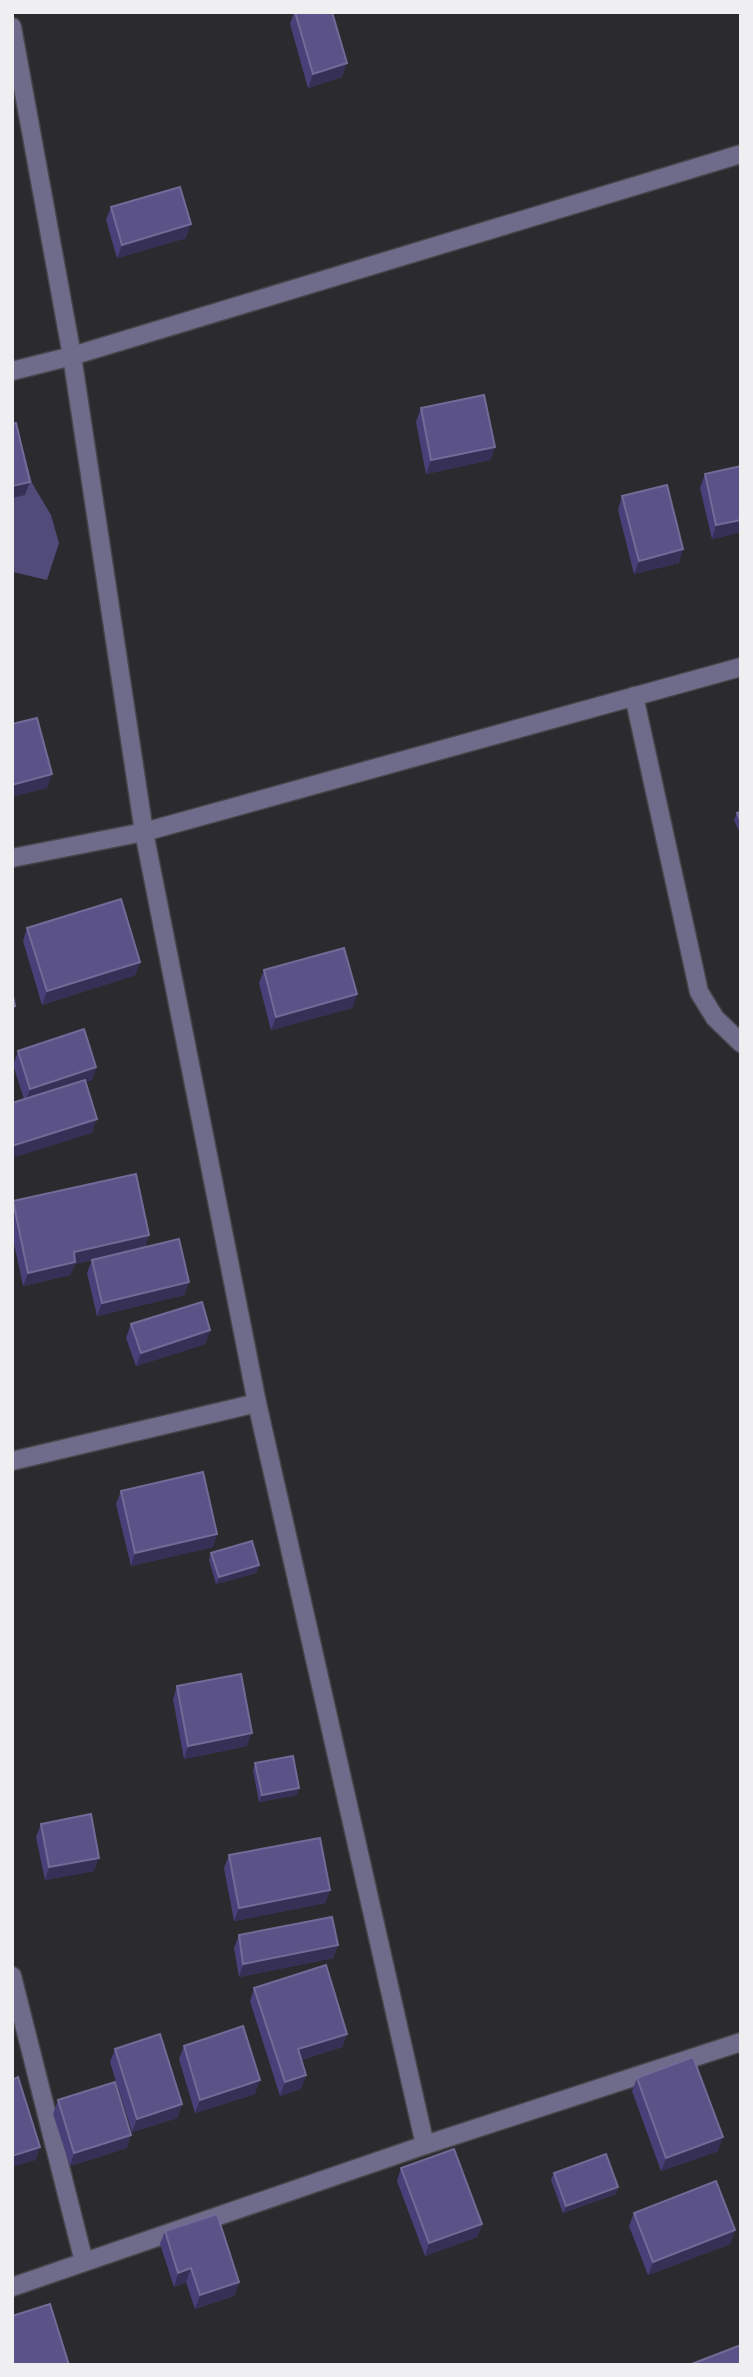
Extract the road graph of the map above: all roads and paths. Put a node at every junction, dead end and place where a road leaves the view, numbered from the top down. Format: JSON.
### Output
{"nodes":[{"id":1,"x":12,"y":27,"type":"edge"},
{"id":2,"x":741,"y":155,"type":"edge"},
{"id":3,"x":72,"y":356,"type":"junction"},
{"id":4,"x":12,"y":371,"type":"edge"},
{"id":5,"x":741,"y":667,"type":"edge"},
{"id":6,"x":634,"y":696,"type":"junction"},
{"id":7,"x":144,"y":832,"type":"junction"},
{"id":8,"x":12,"y":858,"type":"edge"},
{"id":9,"x":741,"y":1043,"type":"edge"},
{"id":10,"x":257,"y":1403,"type":"junction"},
{"id":11,"x":12,"y":1461,"type":"edge"},
{"id":12,"x":12,"y":1976,"type":"edge"},
{"id":13,"x":741,"y":2042,"type":"edge"},
{"id":14,"x":425,"y":2145,"type":"junction"},
{"id":15,"x":84,"y":2262,"type":"junction"},
{"id":16,"x":12,"y":2287,"type":"edge"}],
"edges":[{"from":1,"to":3,"type":"street"},
{"from":2,"to":3,"type":"street"},
{"from":3,"to":4,"type":"street"},
{"from":3,"to":7,"type":"street"},
{"from":5,"to":6,"type":"street"},
{"from":6,"to":7,"type":"street"},
{"from":6,"to":9,"type":"street"},
{"from":7,"to":8,"type":"street"},
{"from":7,"to":10,"type":"street"},
{"from":10,"to":11,"type":"street"},
{"from":10,"to":14,"type":"street"},
{"from":12,"to":15,"type":"street"},
{"from":13,"to":14,"type":"street"},
{"from":14,"to":15,"type":"street"},
{"from":15,"to":16,"type":"street"}]}
